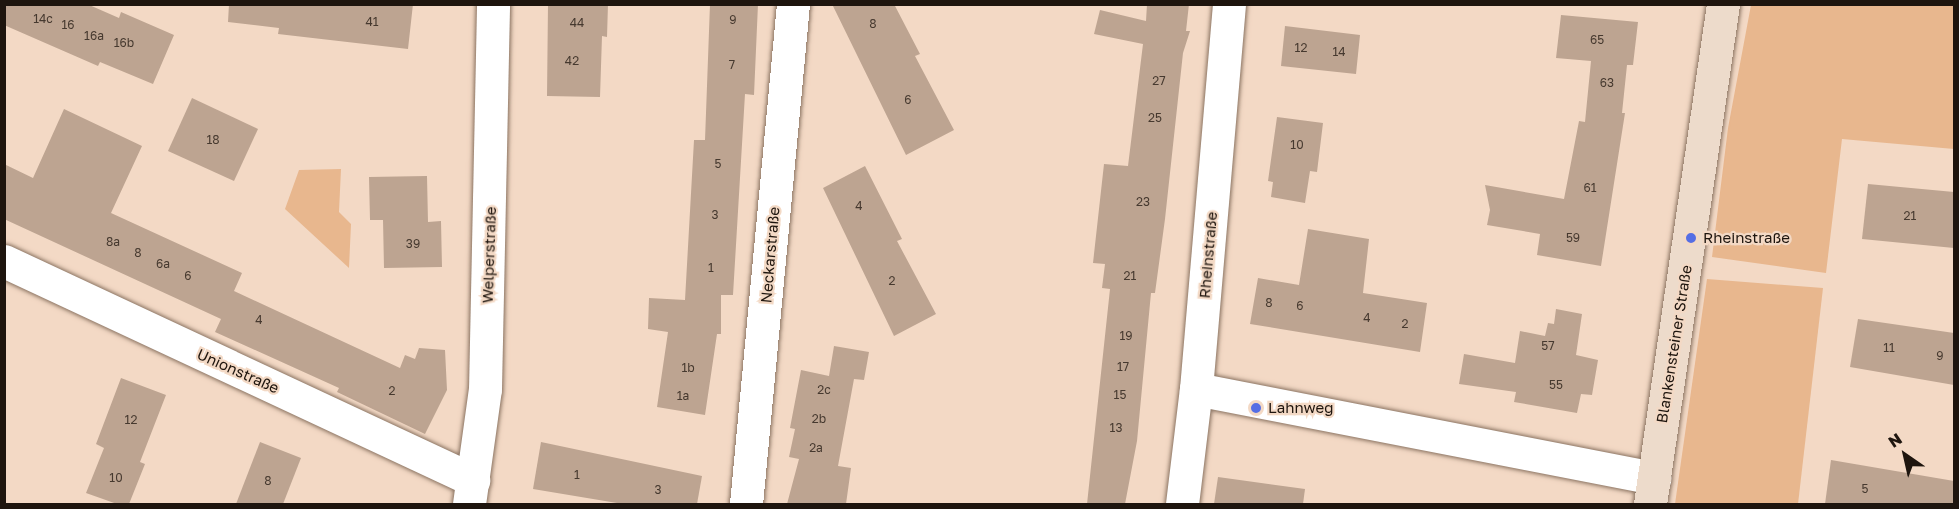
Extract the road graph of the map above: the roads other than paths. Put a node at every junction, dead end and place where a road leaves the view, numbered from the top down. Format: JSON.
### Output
{"nodes":[{"id":1,"x":493,"y":4,"type":"edge"},
{"id":2,"x":793,"y":4,"type":"edge"},
{"id":3,"x":1229,"y":4,"type":"edge"},
{"id":4,"x":1723,"y":4,"type":"edge"},
{"id":5,"x":4,"y":261,"type":"edge"},
{"id":6,"x":1196,"y":389,"type":"junction"},
{"id":7,"x":1652,"y":491,"type":"edge"},
{"id":8,"x":471,"y":492,"type":"edge"},
{"id":9,"x":746,"y":504,"type":"edge"},
{"id":10,"x":1182,"y":504,"type":"edge"}],
"edges":[{"from":1,"to":8,"type":"street","name":"Welperstraße"},
{"from":2,"to":9,"type":"street","name":"Neckarstraße"},
{"from":3,"to":6,"type":"street","name":"Rheinstraße"},
{"from":4,"to":7,"type":"main road","name":"Blankensteiner Straße"},
{"from":5,"to":8,"type":"street","name":"Unionstraße"},
{"from":6,"to":7,"type":"street"},
{"from":6,"to":10,"type":"street","name":"Rheinstraße"}]}
